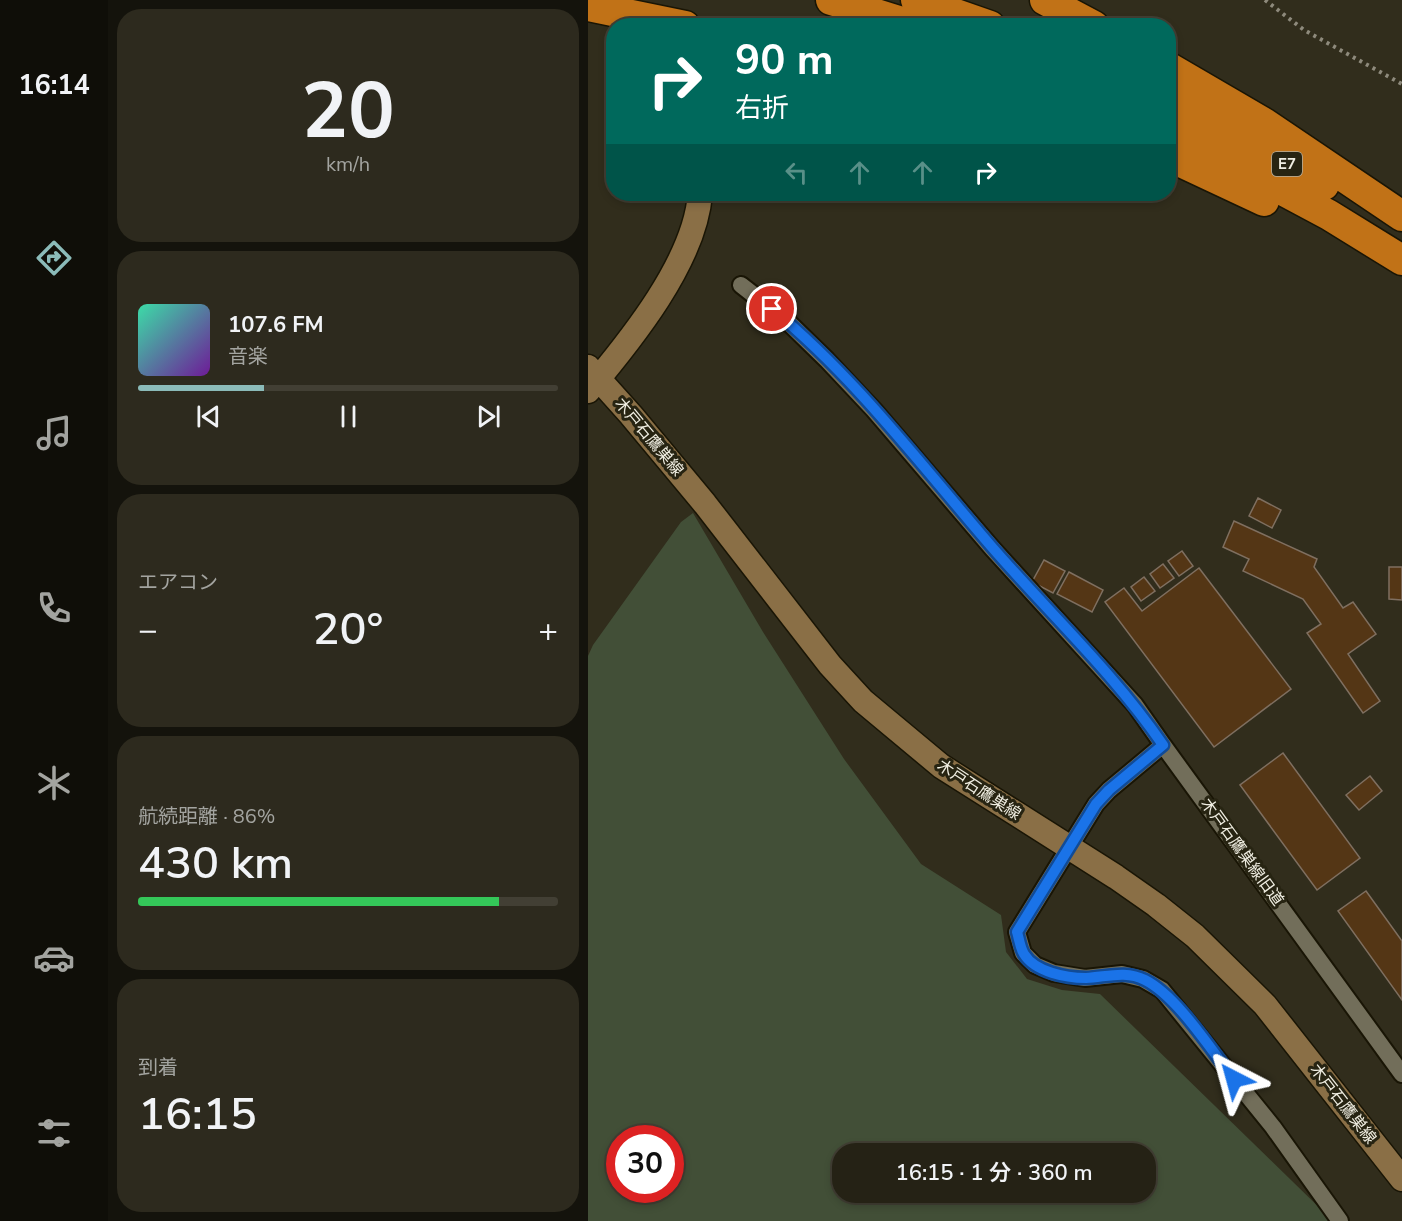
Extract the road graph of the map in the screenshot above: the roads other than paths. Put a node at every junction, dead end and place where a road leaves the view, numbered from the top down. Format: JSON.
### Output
{"nodes":[{"id":1,"x":831,"y":0,"type":"edge"},
{"id":2,"x":916,"y":0,"type":"edge"},
{"id":3,"x":1045,"y":0,"type":"edge"},
{"id":4,"x":588,"y":6,"type":"edge"},
{"id":5,"x":655,"y":15,"type":"edge"},
{"id":6,"x":889,"y":18,"type":"edge"},
{"id":7,"x":967,"y":18,"type":"edge"},
{"id":8,"x":1079,"y":18,"type":"edge"},
{"id":9,"x":1176,"y":72,"type":"edge"},
{"id":10,"x":1176,"y":106,"type":"edge"},
{"id":11,"x":1176,"y":133,"type":"edge"},
{"id":12,"x":1176,"y":160,"type":"edge"},
{"id":13,"x":699,"y":201,"type":"edge"},
{"id":14,"x":1402,"y":216,"type":"edge"},
{"id":15,"x":1402,"y":233,"type":"edge"},
{"id":16,"x":1402,"y":260,"type":"edge"},
{"id":17,"x":1402,"y":273,"type":"edge"},
{"id":18,"x":741,"y":285,"type":"dead end"},
{"id":19,"x":592,"y":379,"type":"edge"},
{"id":20,"x":1163,"y":745,"type":"junction"},
{"id":21,"x":1069,"y":848,"type":"junction"},
{"id":22,"x":1402,"y":1074,"type":"edge"},
{"id":23,"x":1402,"y":1179,"type":"edge"},
{"id":24,"x":1340,"y":1221,"type":"edge"}],
"edges":[{"from":1,"to":6,"type":"highway"},
{"from":2,"to":7,"type":"highway"},
{"from":3,"to":8,"type":"highway"},
{"from":4,"to":5,"type":"highway"},
{"from":9,"to":14,"type":"highway"},
{"from":10,"to":15,"type":"highway","number":"E7"},
{"from":11,"to":16,"type":"highway","number":"E7"},
{"from":12,"to":17,"type":"highway"},
{"from":13,"to":19,"type":"main road"},
{"from":18,"to":20,"type":"street","name":"木戸石鷹巣線旧道"},
{"from":19,"to":21,"type":"main road","name":"木戸石鷹巣線"},
{"from":20,"to":21,"type":"street"},
{"from":20,"to":22,"type":"street","name":"木戸石鷹巣線旧道"},
{"from":21,"to":23,"type":"main road","name":"木戸石鷹巣線"},
{"from":21,"to":24,"type":"street"}]}
